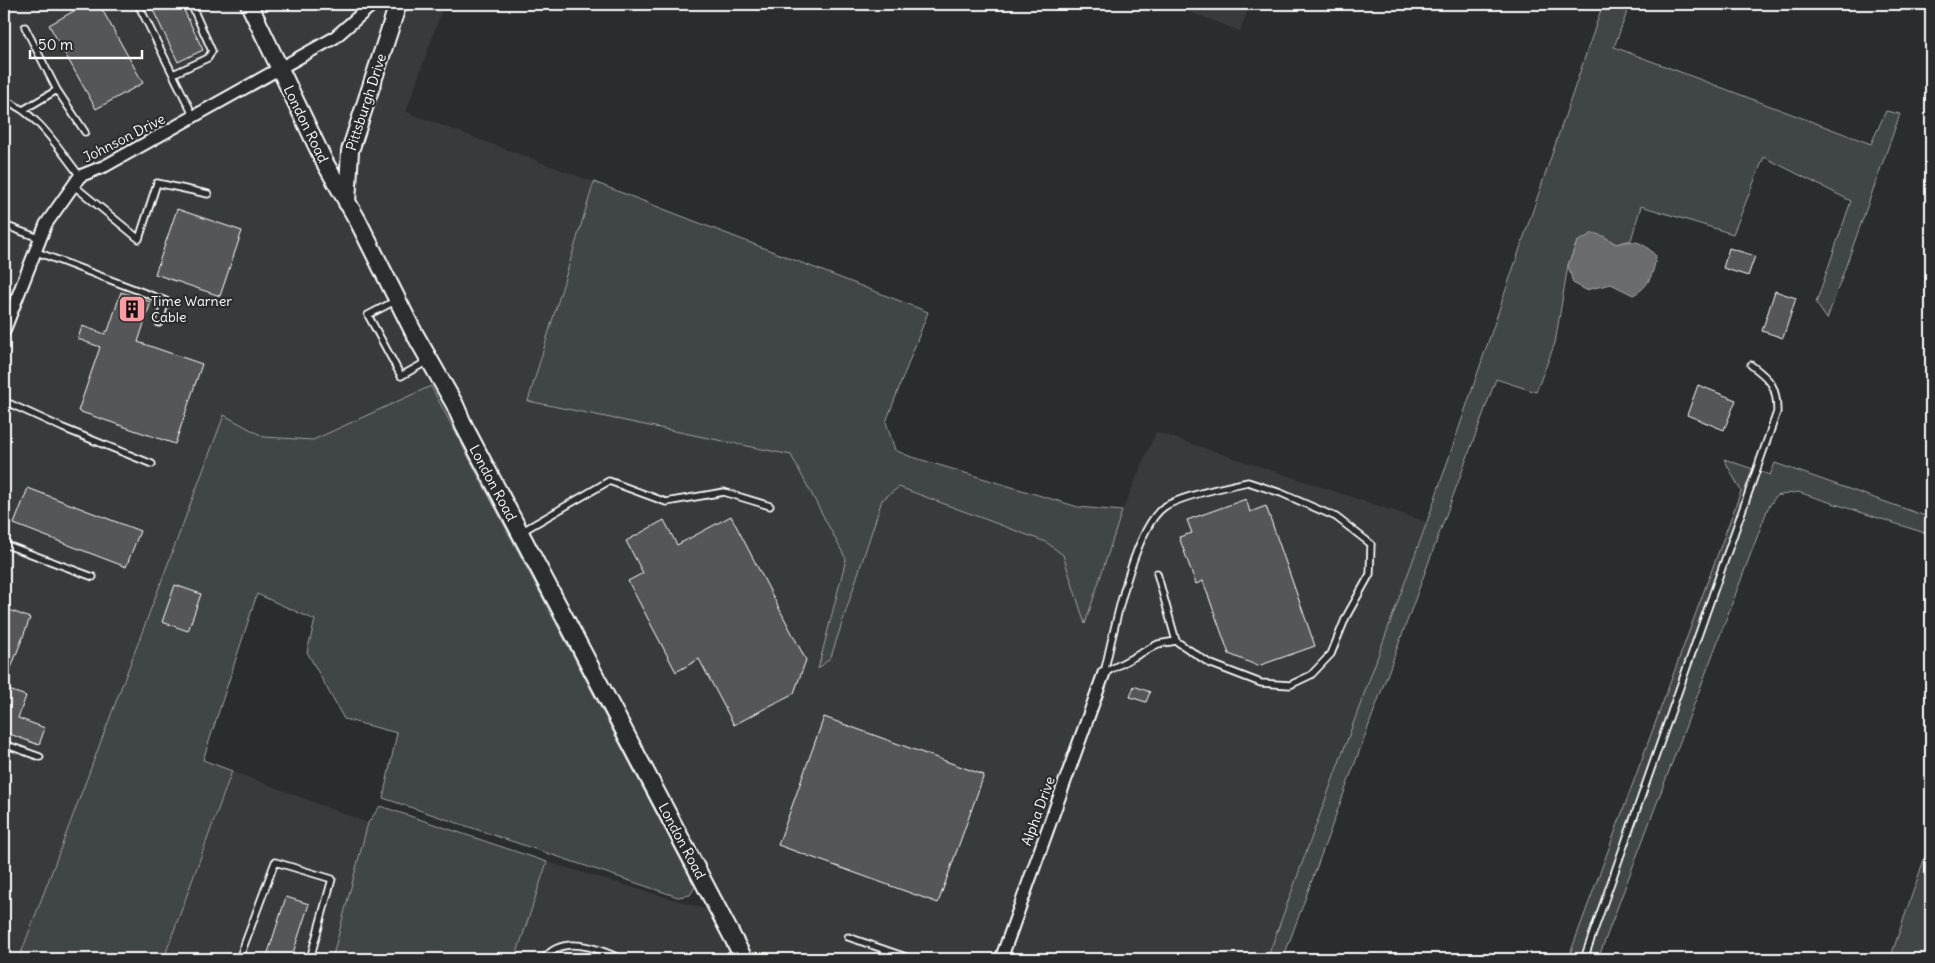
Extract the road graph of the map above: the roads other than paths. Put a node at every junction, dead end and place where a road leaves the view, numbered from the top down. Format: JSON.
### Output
{"nodes":[{"id":1,"x":138,"y":4,"type":"edge"},
{"id":2,"x":190,"y":4,"type":"edge"},
{"id":3,"x":249,"y":4,"type":"edge"},
{"id":4,"x":373,"y":4,"type":"edge"},
{"id":5,"x":398,"y":4,"type":"edge"},
{"id":6,"x":25,"y":27,"type":"dead end"},
{"id":7,"x":280,"y":69,"type":"junction"},
{"id":8,"x":173,"y":74,"type":"junction"},
{"id":9,"x":57,"y":90,"type":"junction"},
{"id":10,"x":4,"y":100,"type":"edge"},
{"id":11,"x":23,"y":110,"type":"junction"},
{"id":12,"x":194,"y":117,"type":"junction"},
{"id":13,"x":85,"y":132,"type":"dead end"},
{"id":14,"x":76,"y":181,"type":"junction"},
{"id":15,"x":208,"y":194,"type":"dead end"},
{"id":16,"x":347,"y":203,"type":"junction"},
{"id":17,"x":4,"y":225,"type":"edge"},
{"id":18,"x":39,"y":238,"type":"junction"},
{"id":19,"x":34,"y":251,"type":"junction"},
{"id":20,"x":398,"y":300,"type":"junction"},
{"id":21,"x":159,"y":323,"type":"dead end"},
{"id":22,"x":4,"y":331,"type":"edge"},
{"id":23,"x":430,"y":360,"type":"junction"},
{"id":24,"x":1751,"y":365,"type":"dead end"},
{"id":25,"x":4,"y":401,"type":"edge"},
{"id":26,"x":152,"y":464,"type":"dead end"},
{"id":27,"x":770,"y":506,"type":"dead end"},
{"id":28,"x":520,"y":533,"type":"junction"},
{"id":29,"x":4,"y":544,"type":"edge"},
{"id":30,"x":1157,"y":573,"type":"dead end"},
{"id":31,"x":93,"y":578,"type":"dead end"},
{"id":32,"x":1176,"y":641,"type":"junction"},
{"id":33,"x":1104,"y":673,"type":"junction"},
{"id":34,"x":4,"y":744,"type":"edge"},
{"id":35,"x":40,"y":757,"type":"dead end"},
{"id":36,"x":848,"y":937,"type":"dead end"},
{"id":37,"x":239,"y":959,"type":"edge"},
{"id":38,"x":310,"y":959,"type":"edge"},
{"id":39,"x":544,"y":959,"type":"edge"},
{"id":40,"x":621,"y":959,"type":"edge"},
{"id":41,"x":744,"y":959,"type":"edge"},
{"id":42,"x":912,"y":959,"type":"edge"},
{"id":43,"x":1001,"y":959,"type":"edge"},
{"id":44,"x":1584,"y":959,"type":"edge"}],
"edges":[{"from":1,"to":8,"type":"lane"},
{"from":2,"to":8,"type":"lane"},
{"from":3,"to":7,"type":"street","name":"London Road"},
{"from":4,"to":7,"type":"street"},
{"from":5,"to":16,"type":"street","name":"Pittsburgh Drive"},
{"from":6,"to":9,"type":"lane"},
{"from":7,"to":12,"type":"street","name":"Johnson Drive"},
{"from":7,"to":16,"type":"street","name":"London Road"},
{"from":8,"to":12,"type":"lane"},
{"from":9,"to":11,"type":"lane"},
{"from":9,"to":13,"type":"lane"},
{"from":10,"to":11,"type":"lane"},
{"from":11,"to":14,"type":"lane"},
{"from":12,"to":14,"type":"street","name":"Johnson Drive"},
{"from":14,"to":15,"type":"lane"},
{"from":14,"to":18,"type":"street"},
{"from":16,"to":20,"type":"street","name":"London Road"},
{"from":17,"to":18,"type":"lane"},
{"from":18,"to":19,"type":"street"},
{"from":19,"to":21,"type":"lane"},
{"from":19,"to":22,"type":"street"},
{"from":20,"to":23,"type":"street","name":"London Road"},
{"from":20,"to":23,"type":"lane"},
{"from":23,"to":28,"type":"street","name":"London Road"},
{"from":24,"to":44,"type":"lane"},
{"from":25,"to":26,"type":"lane"},
{"from":27,"to":28,"type":"lane"},
{"from":28,"to":41,"type":"street","name":"London Road"},
{"from":29,"to":31,"type":"lane"},
{"from":30,"to":32,"type":"lane"},
{"from":32,"to":33,"type":"lane"},
{"from":32,"to":33,"type":"lane"},
{"from":33,"to":43,"type":"street","name":"Alpha Drive"},
{"from":34,"to":35,"type":"lane"},
{"from":36,"to":42,"type":"lane"},
{"from":37,"to":38,"type":"lane"},
{"from":39,"to":40,"type":"lane"}]}
